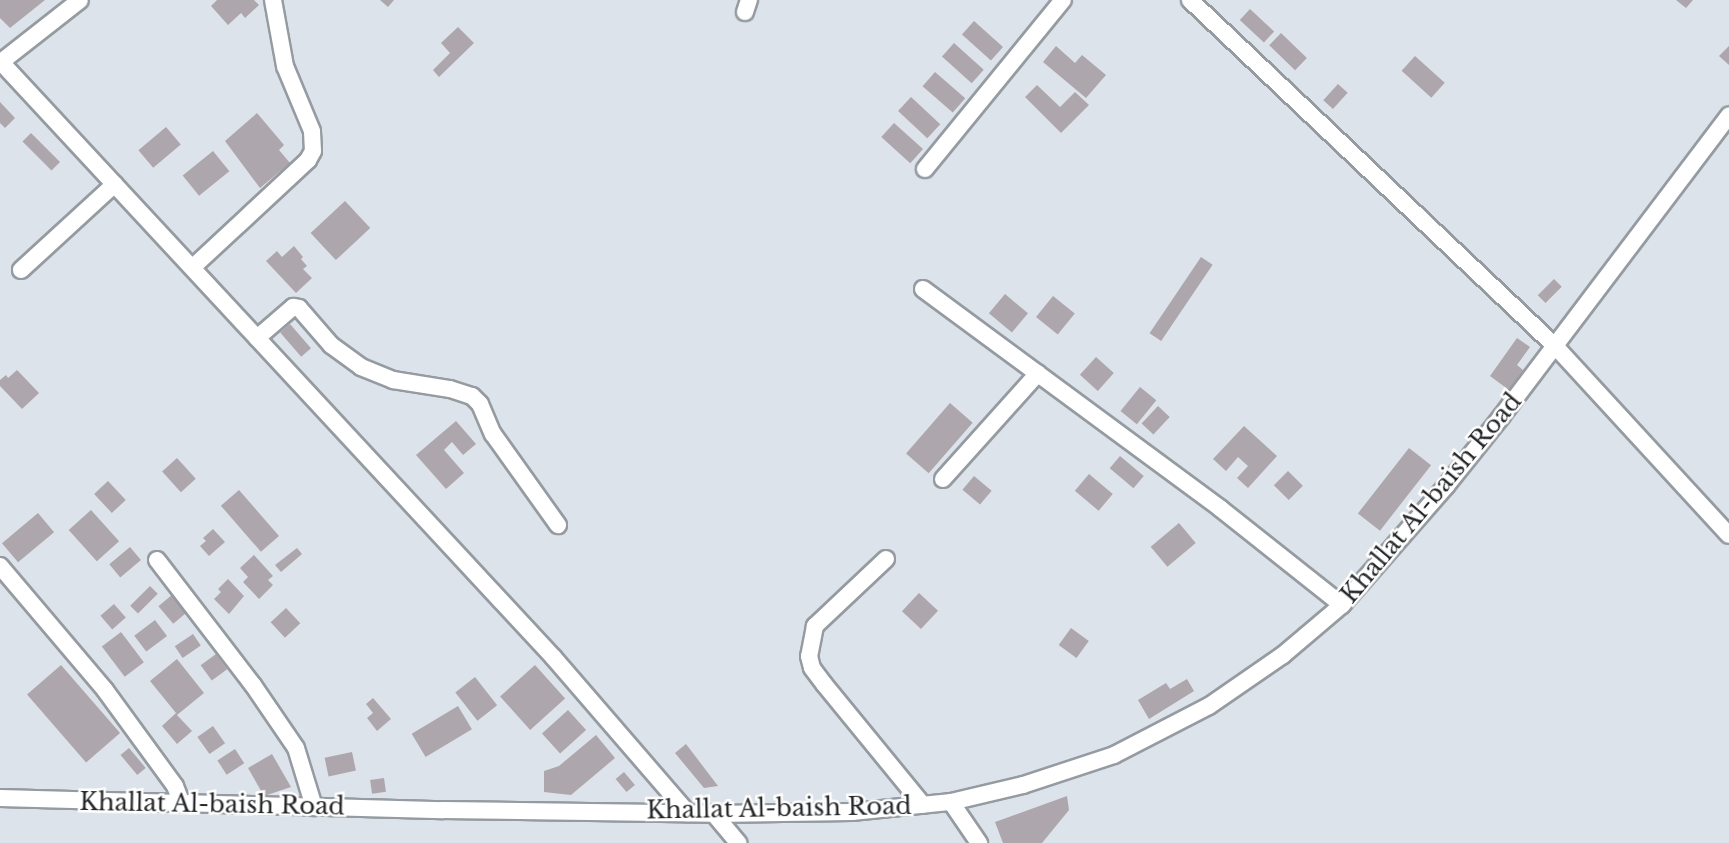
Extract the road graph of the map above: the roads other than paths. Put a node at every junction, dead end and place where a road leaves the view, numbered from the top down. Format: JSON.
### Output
{"nodes":[{"id":1,"x":80,"y":0,"type":"edge"},
{"id":2,"x":273,"y":0,"type":"edge"},
{"id":3,"x":1062,"y":0,"type":"edge"},
{"id":4,"x":1190,"y":0,"type":"edge"},
{"id":5,"x":0,"y":62,"type":"edge"},
{"id":6,"x":1727,"y":121,"type":"edge"},
{"id":7,"x":925,"y":169,"type":"dead end"},
{"id":8,"x":114,"y":184,"type":"junction"},
{"id":9,"x":193,"y":267,"type":"junction"},
{"id":10,"x":21,"y":270,"type":"dead end"},
{"id":11,"x":923,"y":289,"type":"dead end"},
{"id":12,"x":257,"y":338,"type":"junction"},
{"id":13,"x":1556,"y":347,"type":"junction"},
{"id":14,"x":1038,"y":373,"type":"junction"},
{"id":15,"x":943,"y":479,"type":"dead end"},
{"id":16,"x":558,"y":525,"type":"dead end"},
{"id":17,"x":1729,"y":535,"type":"edge"},
{"id":18,"x":887,"y":559,"type":"dead end"},
{"id":19,"x":157,"y":560,"type":"dead end"},
{"id":20,"x":0,"y":566,"type":"edge"},
{"id":21,"x":1342,"y":605,"type":"junction"},
{"id":22,"x":0,"y":798,"type":"edge"},
{"id":23,"x":951,"y":802,"type":"junction"},
{"id":24,"x":182,"y":804,"type":"junction"},
{"id":25,"x":923,"y":805,"type":"junction"},
{"id":26,"x":314,"y":807,"type":"junction"},
{"id":27,"x":688,"y":813,"type":"junction"},
{"id":28,"x":714,"y":814,"type":"junction"},
{"id":29,"x":738,"y":843,"type":"edge"},
{"id":30,"x":979,"y":843,"type":"edge"}],
"edges":[{"from":1,"to":5,"type":"street"},
{"from":2,"to":9,"type":"street"},
{"from":3,"to":7,"type":"street"},
{"from":4,"to":13,"type":"street"},
{"from":5,"to":8,"type":"street"},
{"from":6,"to":13,"type":"street","name":"Khallat Al-baish Road"},
{"from":8,"to":9,"type":"street"},
{"from":8,"to":10,"type":"street"},
{"from":9,"to":12,"type":"street"},
{"from":11,"to":14,"type":"street"},
{"from":12,"to":16,"type":"street"},
{"from":12,"to":27,"type":"street"},
{"from":13,"to":17,"type":"street"},
{"from":13,"to":21,"type":"street","name":"Khallat Al-baish Road"},
{"from":14,"to":15,"type":"street"},
{"from":14,"to":21,"type":"street"},
{"from":18,"to":25,"type":"street"},
{"from":19,"to":26,"type":"street"},
{"from":20,"to":24,"type":"street"},
{"from":21,"to":23,"type":"street","name":"Khallat Al-baish Road"},
{"from":22,"to":24,"type":"street","name":"Khallat Al-baish Road"},
{"from":23,"to":25,"type":"street","name":"Khallat Al-baish Road"},
{"from":23,"to":30,"type":"street"},
{"from":24,"to":26,"type":"street","name":"Khallat Al-baish Road"},
{"from":25,"to":28,"type":"street","name":"Khallat Al-baish Road"},
{"from":26,"to":27,"type":"street","name":"Khallat Al-baish Road"},
{"from":27,"to":28,"type":"street","name":"Khallat Al-baish Road"},
{"from":28,"to":29,"type":"street"}]}
